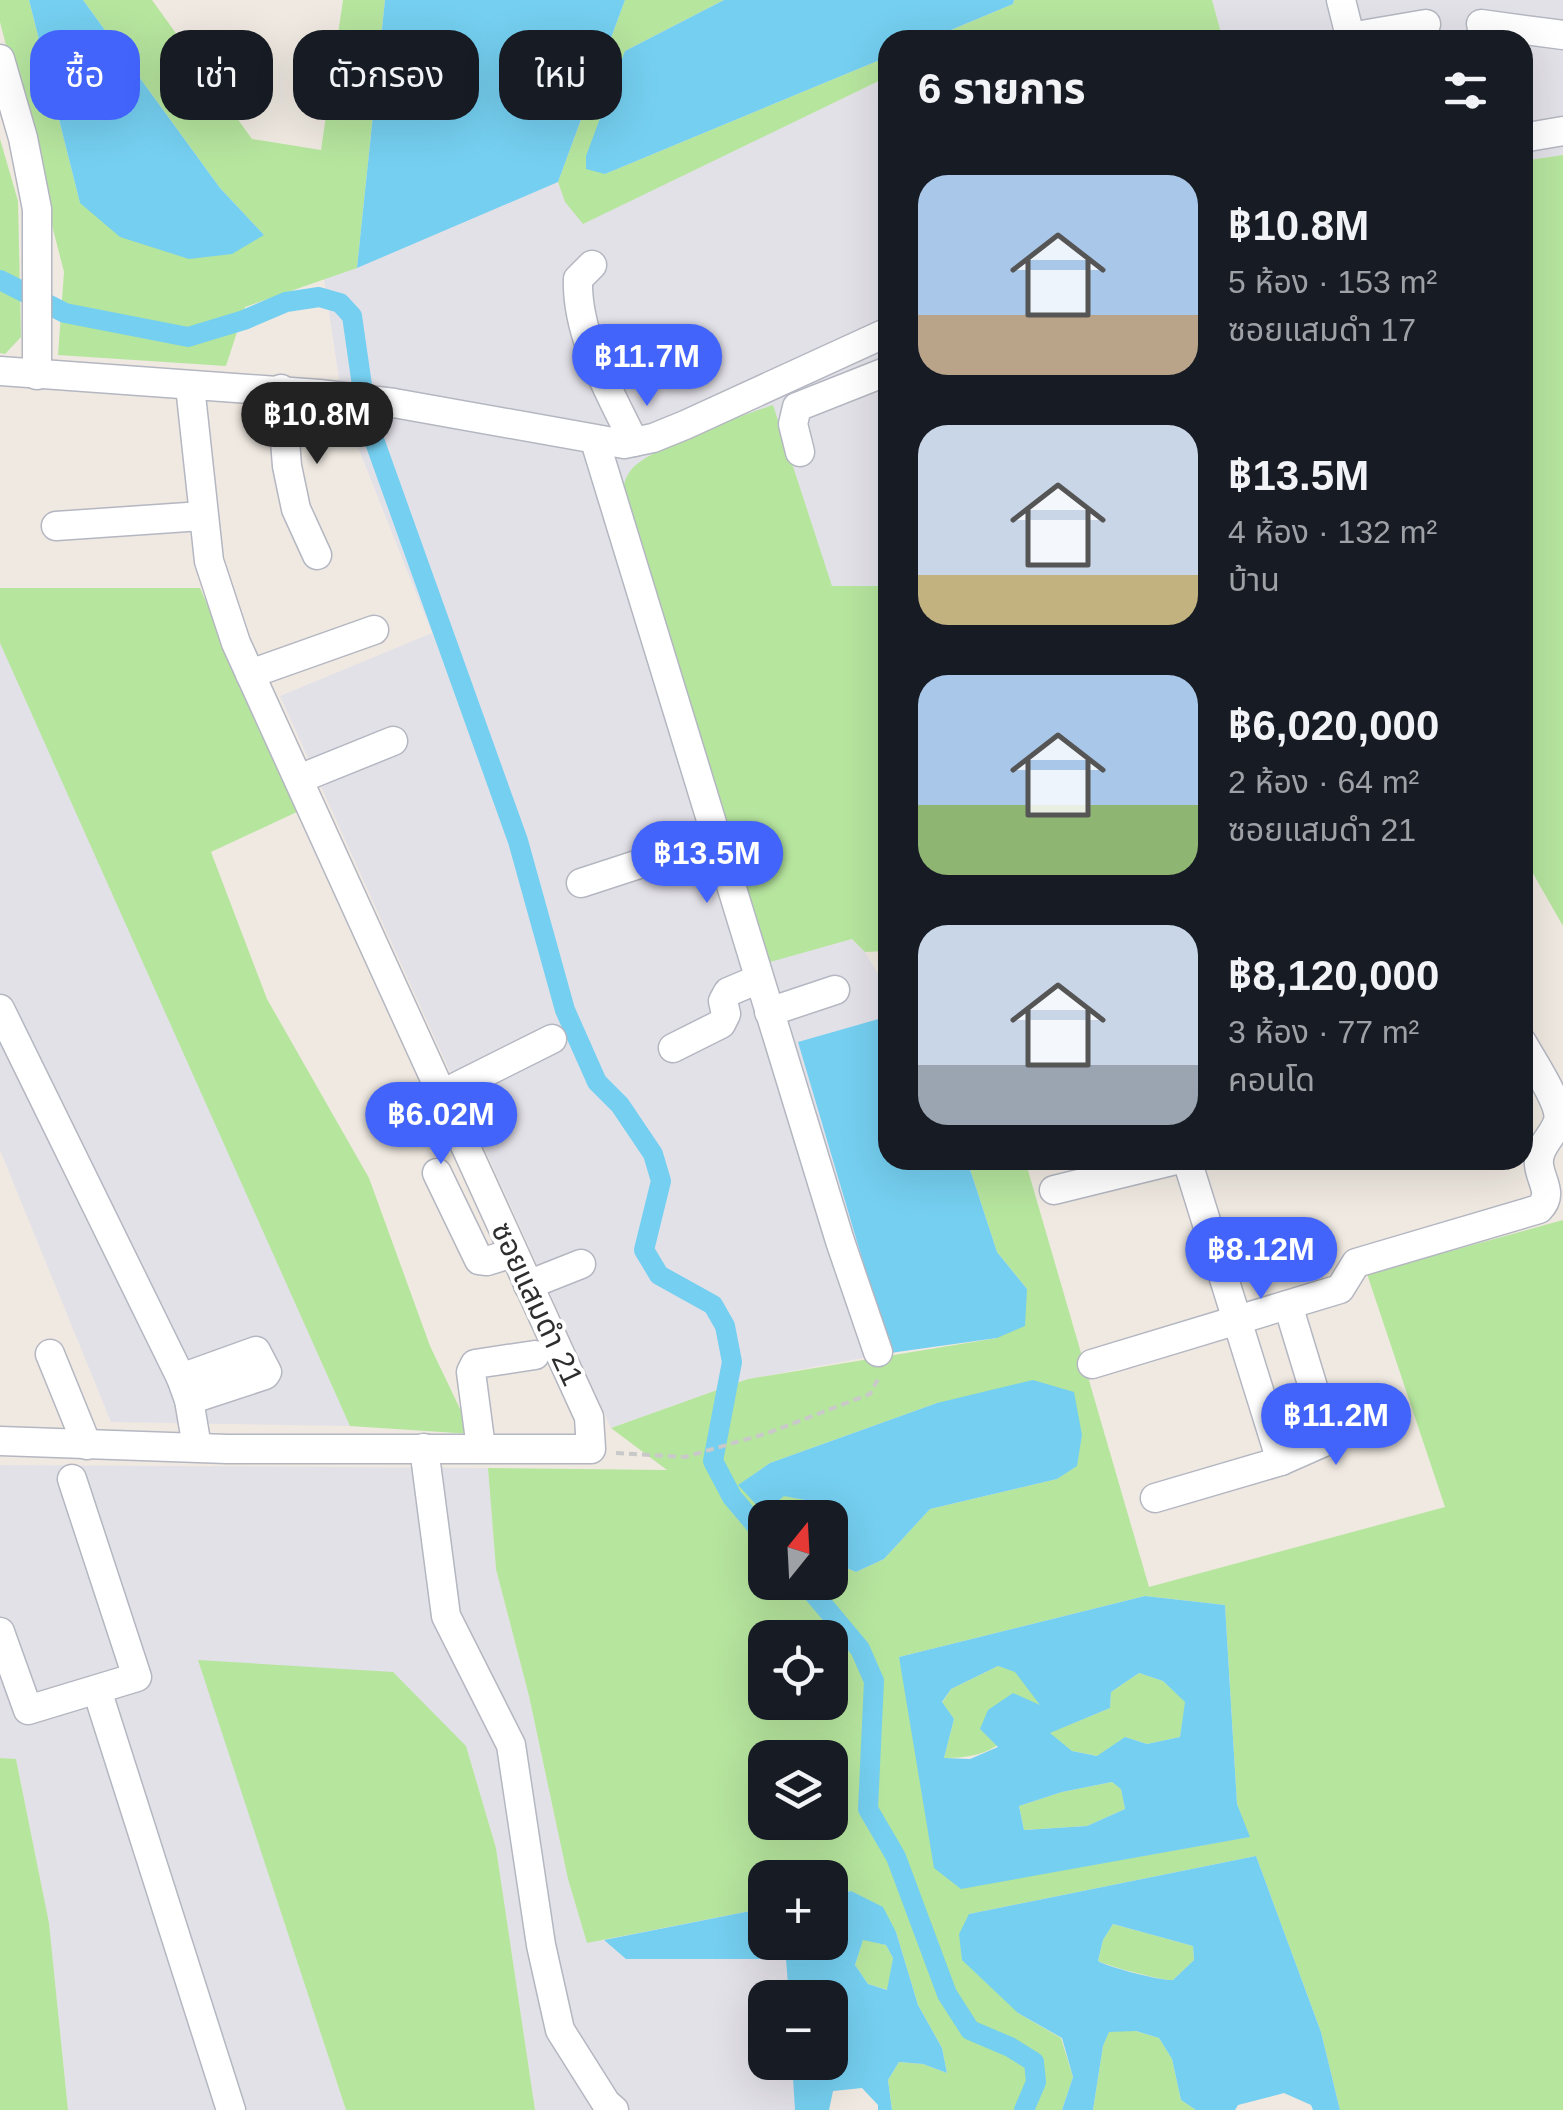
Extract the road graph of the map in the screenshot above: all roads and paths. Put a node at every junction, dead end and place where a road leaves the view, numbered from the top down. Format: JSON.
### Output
{"nodes":[{"id":1,"x":1341,"y":0,"type":"edge"},
{"id":2,"x":1426,"y":24,"type":"dead end"},
{"id":3,"x":1481,"y":24,"type":"dead end"},
{"id":4,"x":1348,"y":30,"type":"edge"},
{"id":5,"x":1396,"y":30,"type":"edge"},
{"id":6,"x":1526,"y":30,"type":"edge"},
{"id":7,"x":1533,"y":31,"type":"edge"},
{"id":8,"x":1563,"y":35,"type":"edge"},
{"id":9,"x":0,"y":59,"type":"edge"},
{"id":10,"x":1563,"y":131,"type":"edge"},
{"id":11,"x":1533,"y":136,"type":"edge"},
{"id":12,"x":592,"y":265,"type":"dead end"},
{"id":13,"x":878,"y":337,"type":"edge"},
{"id":14,"x":0,"y":370,"type":"edge"},
{"id":15,"x":37,"y":375,"type":"junction"},
{"id":16,"x":878,"y":375,"type":"edge"},
{"id":17,"x":190,"y":386,"type":"junction"},
{"id":18,"x":281,"y":389,"type":"junction"},
{"id":19,"x":595,"y":441,"type":"junction"},
{"id":20,"x":634,"y":442,"type":"junction"},
{"id":21,"x":800,"y":452,"type":"dead end"},
{"id":22,"x":202,"y":516,"type":"junction"},
{"id":23,"x":56,"y":526,"type":"dead end"},
{"id":24,"x":316,"y":555,"type":"dead end"},
{"id":25,"x":374,"y":630,"type":"dead end"},
{"id":26,"x":250,"y":674,"type":"junction"},
{"id":27,"x":393,"y":741,"type":"dead end"},
{"id":28,"x":299,"y":779,"type":"junction"},
{"id":29,"x":716,"y":839,"type":"junction"},
{"id":30,"x":581,"y":883,"type":"dead end"},
{"id":31,"x":759,"y":978,"type":"junction"},
{"id":32,"x":835,"y":990,"type":"dead end"},
{"id":33,"x":0,"y":1009,"type":"edge"},
{"id":34,"x":769,"y":1012,"type":"junction"},
{"id":35,"x":552,"y":1039,"type":"dead end"},
{"id":36,"x":673,"y":1048,"type":"dead end"},
{"id":37,"x":1533,"y":1063,"type":"edge"},
{"id":38,"x":440,"y":1095,"type":"junction"},
{"id":39,"x":1135,"y":1170,"type":"edge"},
{"id":40,"x":1190,"y":1170,"type":"edge"},
{"id":41,"x":437,"y":1173,"type":"dead end"},
{"id":42,"x":1054,"y":1190,"type":"dead end"},
{"id":43,"x":513,"y":1253,"type":"junction"},
{"id":44,"x":582,"y":1264,"type":"dead end"},
{"id":45,"x":528,"y":1285,"type":"junction"},
{"id":46,"x":1288,"y":1305,"type":"junction"},
{"id":47,"x":1236,"y":1321,"type":"junction"},
{"id":48,"x":878,"y":1352,"type":"joint"},
{"id":49,"x":50,"y":1354,"type":"dead end"},
{"id":50,"x":535,"y":1355,"type":"dead end"},
{"id":51,"x":1092,"y":1364,"type":"dead end"},
{"id":52,"x":0,"y":1441,"type":"edge"},
{"id":53,"x":87,"y":1445,"type":"junction"},
{"id":54,"x":197,"y":1447,"type":"junction"},
{"id":55,"x":424,"y":1448,"type":"junction"},
{"id":56,"x":481,"y":1448,"type":"junction"},
{"id":57,"x":592,"y":1449,"type":"junction"},
{"id":58,"x":1281,"y":1461,"type":"junction"},
{"id":59,"x":72,"y":1478,"type":"dead end"},
{"id":60,"x":1154,"y":1498,"type":"dead end"},
{"id":61,"x":0,"y":1632,"type":"edge"},
{"id":62,"x":97,"y":1690,"type":"junction"},
{"id":63,"x":231,"y":2110,"type":"edge"},
{"id":64,"x":614,"y":2110,"type":"edge"}],
"edges":[{"from":1,"to":4,"type":"street"},
{"from":2,"to":5,"type":"street"},
{"from":3,"to":6,"type":"street"},
{"from":7,"to":8,"type":"street"},
{"from":9,"to":15,"type":"street"},
{"from":10,"to":11,"type":"street"},
{"from":12,"to":20,"type":"street"},
{"from":13,"to":20,"type":"street"},
{"from":14,"to":15,"type":"street"},
{"from":15,"to":17,"type":"street"},
{"from":16,"to":21,"type":"street"},
{"from":17,"to":18,"type":"street"},
{"from":17,"to":22,"type":"street","name":"ซอยแสมดำ 21"},
{"from":18,"to":19,"type":"street"},
{"from":18,"to":24,"type":"street"},
{"from":19,"to":20,"type":"street"},
{"from":19,"to":29,"type":"street"},
{"from":22,"to":23,"type":"street"},
{"from":22,"to":26,"type":"street","name":"ซอยแสมดำ 21"},
{"from":25,"to":26,"type":"street"},
{"from":26,"to":28,"type":"street","name":"ซอยแสมดำ 21"},
{"from":27,"to":28,"type":"street"},
{"from":28,"to":38,"type":"street","name":"ซอยแสมดำ 21"},
{"from":29,"to":30,"type":"street"},
{"from":29,"to":31,"type":"street"},
{"from":31,"to":34,"type":"street"},
{"from":31,"to":36,"type":"street"},
{"from":32,"to":34,"type":"street"},
{"from":33,"to":54,"type":"street"},
{"from":34,"to":48,"type":"street"},
{"from":35,"to":38,"type":"street"},
{"from":37,"to":46,"type":"street"},
{"from":38,"to":43,"type":"street","name":"ซอยแสมดำ 21"},
{"from":39,"to":42,"type":"street"},
{"from":40,"to":47,"type":"street"},
{"from":41,"to":43,"type":"street"},
{"from":43,"to":45,"type":"street","name":"ซอยแสมดำ 21"},
{"from":44,"to":45,"type":"street"},
{"from":45,"to":57,"type":"street","name":"ซอยแสมดำ 21"},
{"from":46,"to":47,"type":"street"},
{"from":46,"to":58,"type":"street"},
{"from":47,"to":51,"type":"street"},
{"from":47,"to":58,"type":"street"},
{"from":48,"to":57,"type":"path"},
{"from":49,"to":53,"type":"street"},
{"from":50,"to":56,"type":"street"},
{"from":52,"to":53,"type":"street"},
{"from":53,"to":54,"type":"street"},
{"from":54,"to":55,"type":"street"},
{"from":55,"to":56,"type":"street"},
{"from":55,"to":64,"type":"street"},
{"from":56,"to":57,"type":"street"},
{"from":58,"to":60,"type":"street"},
{"from":59,"to":62,"type":"street"},
{"from":61,"to":62,"type":"street"},
{"from":62,"to":63,"type":"street"}]}
